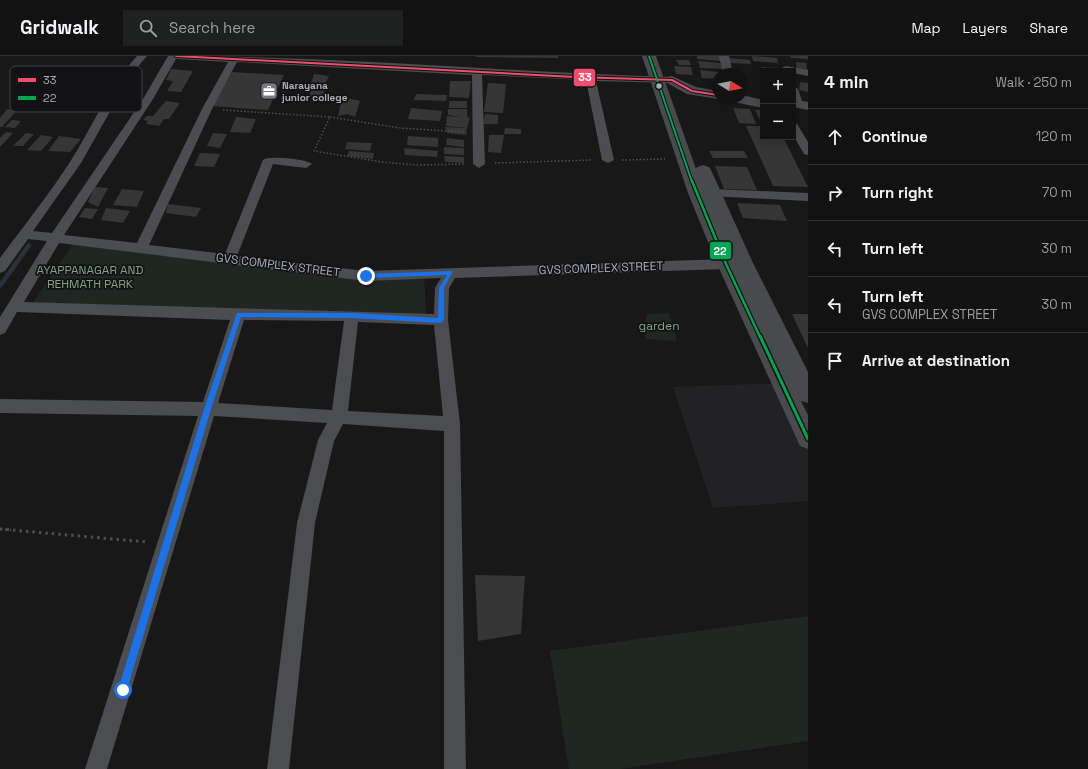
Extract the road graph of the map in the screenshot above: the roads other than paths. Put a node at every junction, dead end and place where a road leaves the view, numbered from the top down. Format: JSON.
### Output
{"nodes":[{"id":1,"x":142,"y":56,"type":"edge"},
{"id":2,"x":174,"y":56,"type":"edge"},
{"id":3,"x":649,"y":56,"type":"edge"},
{"id":4,"x":662,"y":56,"type":"edge"},
{"id":5,"x":724,"y":56,"type":"edge"},
{"id":6,"x":234,"y":59,"type":"junction"},
{"id":7,"x":330,"y":60,"type":"edge"},
{"id":8,"x":133,"y":66,"type":"edge"},
{"id":9,"x":785,"y":67,"type":"edge"},
{"id":10,"x":727,"y":68,"type":"edge"},
{"id":11,"x":477,"y":72,"type":"junction"},
{"id":12,"x":808,"y":73,"type":"edge"},
{"id":13,"x":590,"y":77,"type":"junction"},
{"id":14,"x":671,"y":82,"type":"junction"},
{"id":15,"x":712,"y":87,"type":"edge"},
{"id":16,"x":712,"y":94,"type":"edge"},
{"id":17,"x":748,"y":94,"type":"edge"},
{"id":18,"x":760,"y":96,"type":"edge"},
{"id":19,"x":796,"y":97,"type":"edge"},
{"id":20,"x":748,"y":101,"type":"edge"},
{"id":21,"x":760,"y":103,"type":"edge"},
{"id":22,"x":800,"y":107,"type":"edge"},
{"id":23,"x":142,"y":108,"type":"edge"},
{"id":24,"x":103,"y":112,"type":"edge"},
{"id":25,"x":140,"y":112,"type":"edge"},
{"id":26,"x":796,"y":131,"type":"edge"},
{"id":27,"x":808,"y":152,"type":"edge"},
{"id":28,"x":608,"y":160,"type":"road end"},
{"id":29,"x":306,"y":164,"type":"dead end"},
{"id":30,"x":479,"y":164,"type":"road end"},
{"id":31,"x":712,"y":193,"type":"junction"},
{"id":32,"x":808,"y":198,"type":"edge"},
{"id":33,"x":23,"y":234,"type":"junction"},
{"id":34,"x":56,"y":238,"type":"junction"},
{"id":35,"x":142,"y":249,"type":"junction"},
{"id":36,"x":229,"y":260,"type":"junction"},
{"id":37,"x":726,"y":264,"type":"junction"},
{"id":38,"x":0,"y":268,"type":"edge"},
{"id":39,"x":451,"y":272,"type":"junction"},
{"id":40,"x":16,"y":306,"type":"junction"},
{"id":41,"x":239,"y":315,"type":"junction"},
{"id":42,"x":352,"y":316,"type":"junction"},
{"id":43,"x":441,"y":320,"type":"junction"},
{"id":44,"x":0,"y":330,"type":"edge"},
{"id":45,"x":775,"y":370,"type":"junction"},
{"id":46,"x":802,"y":370,"type":"edge"},
{"id":47,"x":808,"y":394,"type":"edge"},
{"id":48,"x":0,"y":406,"type":"edge"},
{"id":49,"x":207,"y":409,"type":"junction"},
{"id":50,"x":339,"y":417,"type":"junction"},
{"id":51,"x":452,"y":424,"type":"junction"},
{"id":52,"x":808,"y":439,"type":"edge"},
{"id":53,"x":96,"y":769,"type":"edge"},
{"id":54,"x":278,"y":769,"type":"edge"},
{"id":55,"x":456,"y":769,"type":"edge"}],
"edges":[{"from":1,"to":8,"type":"street"},
{"from":2,"to":6,"type":"street"},
{"from":2,"to":23,"type":"street"},
{"from":3,"to":14,"type":"main road"},
{"from":4,"to":14,"type":"main road"},
{"from":5,"to":10,"type":"street"},
{"from":6,"to":7,"type":"street"},
{"from":6,"to":35,"type":"street"},
{"from":7,"to":11,"type":"street"},
{"from":9,"to":12,"type":"street"},
{"from":11,"to":13,"type":"street"},
{"from":11,"to":30,"type":"street"},
{"from":13,"to":14,"type":"street"},
{"from":13,"to":28,"type":"street"},
{"from":14,"to":15,"type":"main road"},
{"from":14,"to":16,"type":"main road"},
{"from":14,"to":31,"type":"main road"},
{"from":14,"to":37,"type":"main road"},
{"from":17,"to":18,"type":"main road"},
{"from":19,"to":22,"type":"street"},
{"from":20,"to":21,"type":"main road"},
{"from":24,"to":33,"type":"street"},
{"from":25,"to":34,"type":"street"},
{"from":26,"to":27,"type":"street"},
{"from":29,"to":36,"type":"street"},
{"from":31,"to":32,"type":"street"},
{"from":31,"to":46,"type":"main road"},
{"from":33,"to":34,"type":"street","name":"GVS COMPLEX STREET"},
{"from":33,"to":38,"type":"street"},
{"from":34,"to":35,"type":"street","name":"GVS COMPLEX STREET"},
{"from":34,"to":40,"type":"street"},
{"from":35,"to":36,"type":"street","name":"GVS COMPLEX STREET"},
{"from":36,"to":39,"type":"street","name":"GVS COMPLEX STREET"},
{"from":37,"to":39,"type":"street","name":"GVS COMPLEX STREET"},
{"from":37,"to":45,"type":"main road"},
{"from":39,"to":43,"type":"street"},
{"from":40,"to":41,"type":"street"},
{"from":40,"to":44,"type":"street"},
{"from":41,"to":42,"type":"street"},
{"from":41,"to":49,"type":"street"},
{"from":42,"to":43,"type":"street"},
{"from":42,"to":50,"type":"street"},
{"from":43,"to":51,"type":"street"},
{"from":45,"to":46,"type":"street"},
{"from":45,"to":52,"type":"main road"},
{"from":46,"to":47,"type":"main road"},
{"from":48,"to":49,"type":"street"},
{"from":49,"to":50,"type":"street"},
{"from":49,"to":53,"type":"street"},
{"from":50,"to":51,"type":"street"},
{"from":50,"to":54,"type":"street"},
{"from":51,"to":55,"type":"street"}]}
